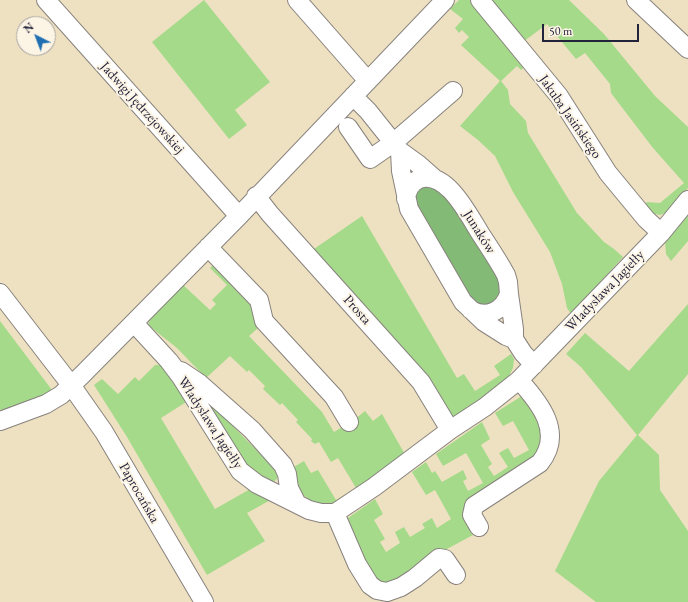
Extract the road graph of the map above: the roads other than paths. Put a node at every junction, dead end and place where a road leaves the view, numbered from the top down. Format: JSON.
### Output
{"nodes":[{"id":1,"x":46,"y":0,"type":"edge"},
{"id":2,"x":297,"y":0,"type":"edge"},
{"id":3,"x":445,"y":0,"type":"edge"},
{"id":4,"x":480,"y":0,"type":"edge"},
{"id":5,"x":637,"y":0,"type":"edge"},
{"id":6,"x":688,"y":49,"type":"edge"},
{"id":7,"x":368,"y":81,"type":"junction"},
{"id":8,"x":453,"y":91,"type":"dead end"},
{"id":9,"x":353,"y":96,"type":"junction"},
{"id":10,"x":348,"y":127,"type":"dead end"},
{"id":11,"x":397,"y":147,"type":"junction"},
{"id":12,"x":435,"y":179,"type":"junction"},
{"id":13,"x":256,"y":196,"type":"junction"},
{"id":14,"x":406,"y":199,"type":"junction"},
{"id":15,"x":688,"y":200,"type":"edge"},
{"id":16,"x":239,"y":216,"type":"junction"},
{"id":17,"x":661,"y":233,"type":"junction"},
{"id":18,"x":208,"y":247,"type":"junction"},
{"id":19,"x":0,"y":293,"type":"edge"},
{"id":20,"x":509,"y":294,"type":"junction"},
{"id":21,"x":471,"y":310,"type":"junction"},
{"id":22,"x":134,"y":323,"type":"junction"},
{"id":23,"x":514,"y":339,"type":"junction"},
{"id":24,"x":169,"y":362,"type":"junction"},
{"id":25,"x":534,"y":365,"type":"junction"},
{"id":26,"x":519,"y":380,"type":"junction"},
{"id":27,"x":71,"y":386,"type":"junction"},
{"id":28,"x":0,"y":421,"type":"edge"},
{"id":29,"x":349,"y":422,"type":"dead end"},
{"id":30,"x":450,"y":430,"type":"junction"},
{"id":31,"x":296,"y":502,"type":"junction"},
{"id":32,"x":335,"y":513,"type":"junction"},
{"id":33,"x":479,"y":527,"type":"dead end"},
{"id":34,"x":456,"y":575,"type":"dead end"},
{"id":35,"x":204,"y":602,"type":"edge"}],
"edges":[{"from":1,"to":16,"type":"street","name":"Jadwigi Jędrzejowskiej"},
{"from":2,"to":7,"type":"street"},
{"from":3,"to":7,"type":"street"},
{"from":4,"to":17,"type":"street","name":"Jakuba Jasińskiego"},
{"from":5,"to":6,"type":"street"},
{"from":7,"to":9,"type":"street"},
{"from":8,"to":11,"type":"street"},
{"from":9,"to":11,"type":"street","name":"Junaków"},
{"from":9,"to":13,"type":"street"},
{"from":10,"to":11,"type":"street"},
{"from":11,"to":12,"type":"street","name":"Junaków"},
{"from":11,"to":14,"type":"street"},
{"from":12,"to":14,"type":"street"},
{"from":12,"to":20,"type":"street","name":"Junaków"},
{"from":13,"to":16,"type":"street"},
{"from":13,"to":30,"type":"street","name":"Prosta"},
{"from":14,"to":21,"type":"street"},
{"from":15,"to":17,"type":"street","name":"Władysława Jagiełły"},
{"from":16,"to":18,"type":"street"},
{"from":17,"to":25,"type":"street","name":"Władysława Jagiełły"},
{"from":18,"to":22,"type":"street"},
{"from":18,"to":29,"type":"street"},
{"from":19,"to":27,"type":"street","name":"Paprocańska"},
{"from":20,"to":21,"type":"street"},
{"from":20,"to":23,"type":"street","name":"Junaków"},
{"from":21,"to":23,"type":"street"},
{"from":22,"to":24,"type":"street","name":"Władysława Jagiełły"},
{"from":22,"to":27,"type":"street"},
{"from":23,"to":25,"type":"street"},
{"from":24,"to":31,"type":"street","name":"Władysława Jagiełły"},
{"from":24,"to":31,"type":"street","name":"Władysława Jagiełły"},
{"from":25,"to":26,"type":"street","name":"Władysława Jagiełły"},
{"from":26,"to":30,"type":"street","name":"Władysława Jagiełły"},
{"from":26,"to":33,"type":"street"},
{"from":27,"to":28,"type":"street"},
{"from":27,"to":35,"type":"street","name":"Paprocańska"},
{"from":30,"to":32,"type":"street","name":"Władysława Jagiełły"},
{"from":31,"to":32,"type":"street","name":"Władysława Jagiełły"},
{"from":32,"to":34,"type":"street"}]}
